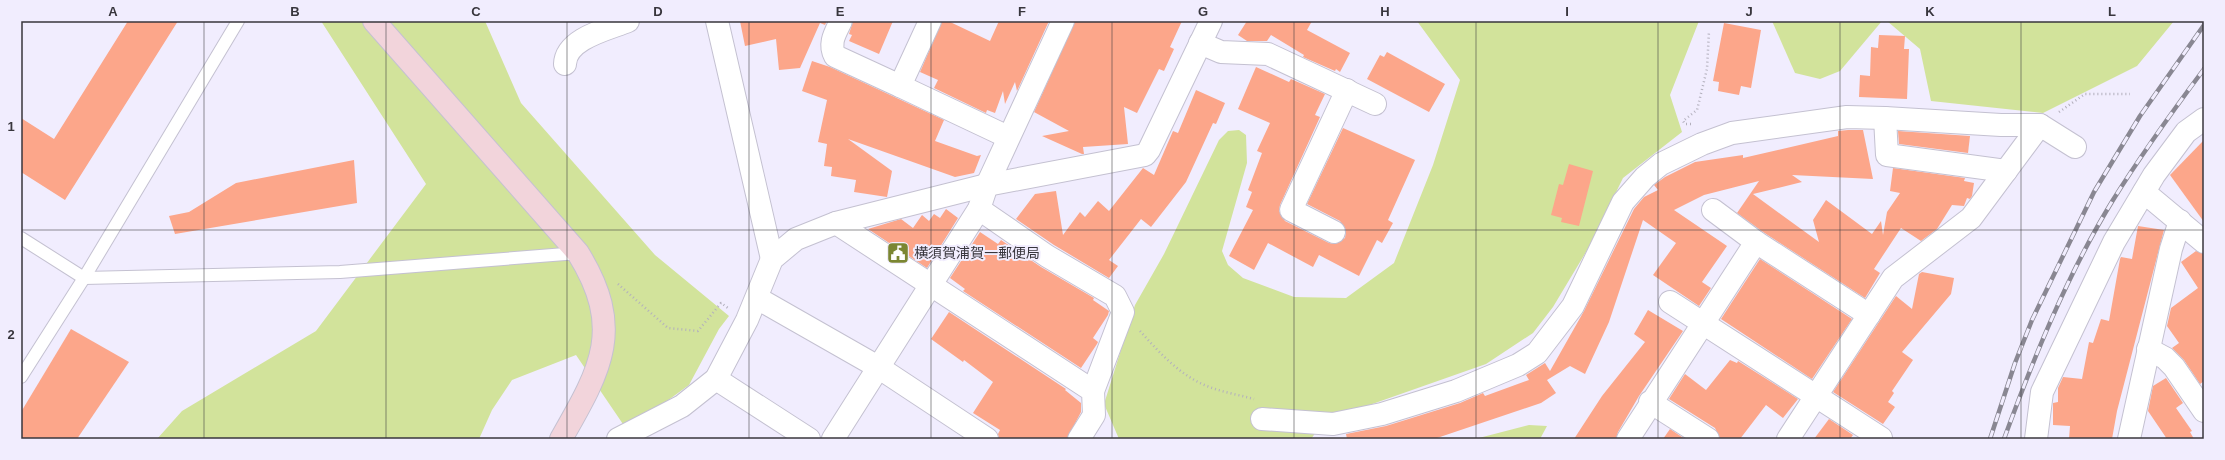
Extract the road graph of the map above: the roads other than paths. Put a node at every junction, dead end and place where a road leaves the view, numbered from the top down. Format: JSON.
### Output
{"nodes":[{"id":1,"x":238,"y":21,"type":"edge"},
{"id":2,"x":374,"y":21,"type":"edge"},
{"id":3,"x":628,"y":21,"type":"edge"},
{"id":4,"x":717,"y":21,"type":"edge"},
{"id":5,"x":841,"y":21,"type":"edge"},
{"id":6,"x":930,"y":21,"type":"edge"},
{"id":7,"x":1063,"y":21,"type":"edge"},
{"id":8,"x":1211,"y":21,"type":"edge"},
{"id":9,"x":1200,"y":43,"type":"junction"},
{"id":10,"x":565,"y":64,"type":"dead end"},
{"id":11,"x":900,"y":86,"type":"junction"},
{"id":12,"x":1347,"y":90,"type":"junction"},
{"id":13,"x":1375,"y":104,"type":"dead end"},
{"id":14,"x":1886,"y":118,"type":"junction"},
{"id":15,"x":2204,"y":120,"type":"edge"},
{"id":16,"x":2040,"y":125,"type":"junction"},
{"id":17,"x":1008,"y":137,"type":"junction"},
{"id":18,"x":2075,"y":147,"type":"dead end"},
{"id":19,"x":2006,"y":171,"type":"junction"},
{"id":20,"x":987,"y":185,"type":"junction"},
{"id":21,"x":2144,"y":192,"type":"junction"},
{"id":22,"x":979,"y":209,"type":"junction"},
{"id":23,"x":1713,"y":210,"type":"dead end"},
{"id":24,"x":2180,"y":221,"type":"junction"},
{"id":25,"x":836,"y":223,"type":"junction"},
{"id":26,"x":1334,"y":232,"type":"dead end"},
{"id":27,"x":21,"y":238,"type":"edge"},
{"id":28,"x":1756,"y":242,"type":"junction"},
{"id":29,"x":2204,"y":242,"type":"edge"},
{"id":30,"x":578,"y":253,"type":"junction"},
{"id":31,"x":772,"y":259,"type":"junction"},
{"id":32,"x":84,"y":278,"type":"junction"},
{"id":33,"x":931,"y":284,"type":"junction"},
{"id":34,"x":757,"y":298,"type":"junction"},
{"id":35,"x":1670,"y":302,"type":"dead end"},
{"id":36,"x":1869,"y":315,"type":"junction"},
{"id":37,"x":1703,"y":324,"type":"junction"},
{"id":38,"x":2148,"y":349,"type":"junction"},
{"id":39,"x":878,"y":367,"type":"junction"},
{"id":40,"x":21,"y":377,"type":"edge"},
{"id":41,"x":716,"y":379,"type":"junction"},
{"id":42,"x":1093,"y":391,"type":"junction"},
{"id":43,"x":1816,"y":395,"type":"junction"},
{"id":44,"x":1650,"y":402,"type":"junction"},
{"id":45,"x":2204,"y":411,"type":"edge"},
{"id":46,"x":1262,"y":419,"type":"road end"},
{"id":47,"x":1881,"y":438,"type":"dead end"},
{"id":48,"x":561,"y":439,"type":"edge"},
{"id":49,"x":619,"y":439,"type":"edge"},
{"id":50,"x":809,"y":439,"type":"edge"},
{"id":51,"x":833,"y":439,"type":"edge"},
{"id":52,"x":987,"y":439,"type":"edge"},
{"id":53,"x":1079,"y":439,"type":"edge"},
{"id":54,"x":1628,"y":439,"type":"edge"},
{"id":55,"x":1708,"y":439,"type":"edge"},
{"id":56,"x":1788,"y":439,"type":"edge"},
{"id":57,"x":2036,"y":439,"type":"edge"},
{"id":58,"x":2128,"y":439,"type":"edge"}],
"edges":[{"from":1,"to":32,"type":"lane"},
{"from":2,"to":30,"type":"street"},
{"from":3,"to":10,"type":"street"},
{"from":4,"to":31,"type":"street"},
{"from":5,"to":11,"type":"street"},
{"from":6,"to":11,"type":"street"},
{"from":7,"to":17,"type":"street"},
{"from":8,"to":9,"type":"street"},
{"from":9,"to":12,"type":"street"},
{"from":9,"to":20,"type":"street"},
{"from":11,"to":17,"type":"street"},
{"from":12,"to":13,"type":"street"},
{"from":12,"to":26,"type":"street"},
{"from":14,"to":16,"type":"street"},
{"from":14,"to":19,"type":"street"},
{"from":14,"to":46,"type":"street"},
{"from":15,"to":21,"type":"street"},
{"from":16,"to":18,"type":"street"},
{"from":16,"to":19,"type":"street"},
{"from":17,"to":20,"type":"street"},
{"from":19,"to":36,"type":"street"},
{"from":20,"to":22,"type":"street"},
{"from":20,"to":25,"type":"street"},
{"from":21,"to":24,"type":"street"},
{"from":21,"to":57,"type":"street"},
{"from":22,"to":33,"type":"street"},
{"from":22,"to":42,"type":"street"},
{"from":23,"to":28,"type":"street"},
{"from":24,"to":29,"type":"street"},
{"from":24,"to":38,"type":"street"},
{"from":25,"to":31,"type":"street"},
{"from":25,"to":33,"type":"street"},
{"from":27,"to":32,"type":"lane"},
{"from":28,"to":36,"type":"street"},
{"from":28,"to":37,"type":"street"},
{"from":30,"to":32,"type":"lane"},
{"from":30,"to":48,"type":"street"},
{"from":31,"to":34,"type":"street"},
{"from":32,"to":40,"type":"lane"},
{"from":33,"to":39,"type":"street"},
{"from":33,"to":42,"type":"street"},
{"from":34,"to":39,"type":"street"},
{"from":34,"to":41,"type":"street"},
{"from":35,"to":37,"type":"street"},
{"from":36,"to":43,"type":"street"},
{"from":37,"to":43,"type":"street"},
{"from":37,"to":44,"type":"street"},
{"from":38,"to":45,"type":"street"},
{"from":38,"to":58,"type":"street"},
{"from":39,"to":51,"type":"street"},
{"from":39,"to":52,"type":"street"},
{"from":41,"to":49,"type":"street"},
{"from":41,"to":50,"type":"street"},
{"from":42,"to":53,"type":"street"},
{"from":43,"to":47,"type":"street"},
{"from":43,"to":56,"type":"street"},
{"from":44,"to":54,"type":"street"},
{"from":44,"to":55,"type":"street"}]}
